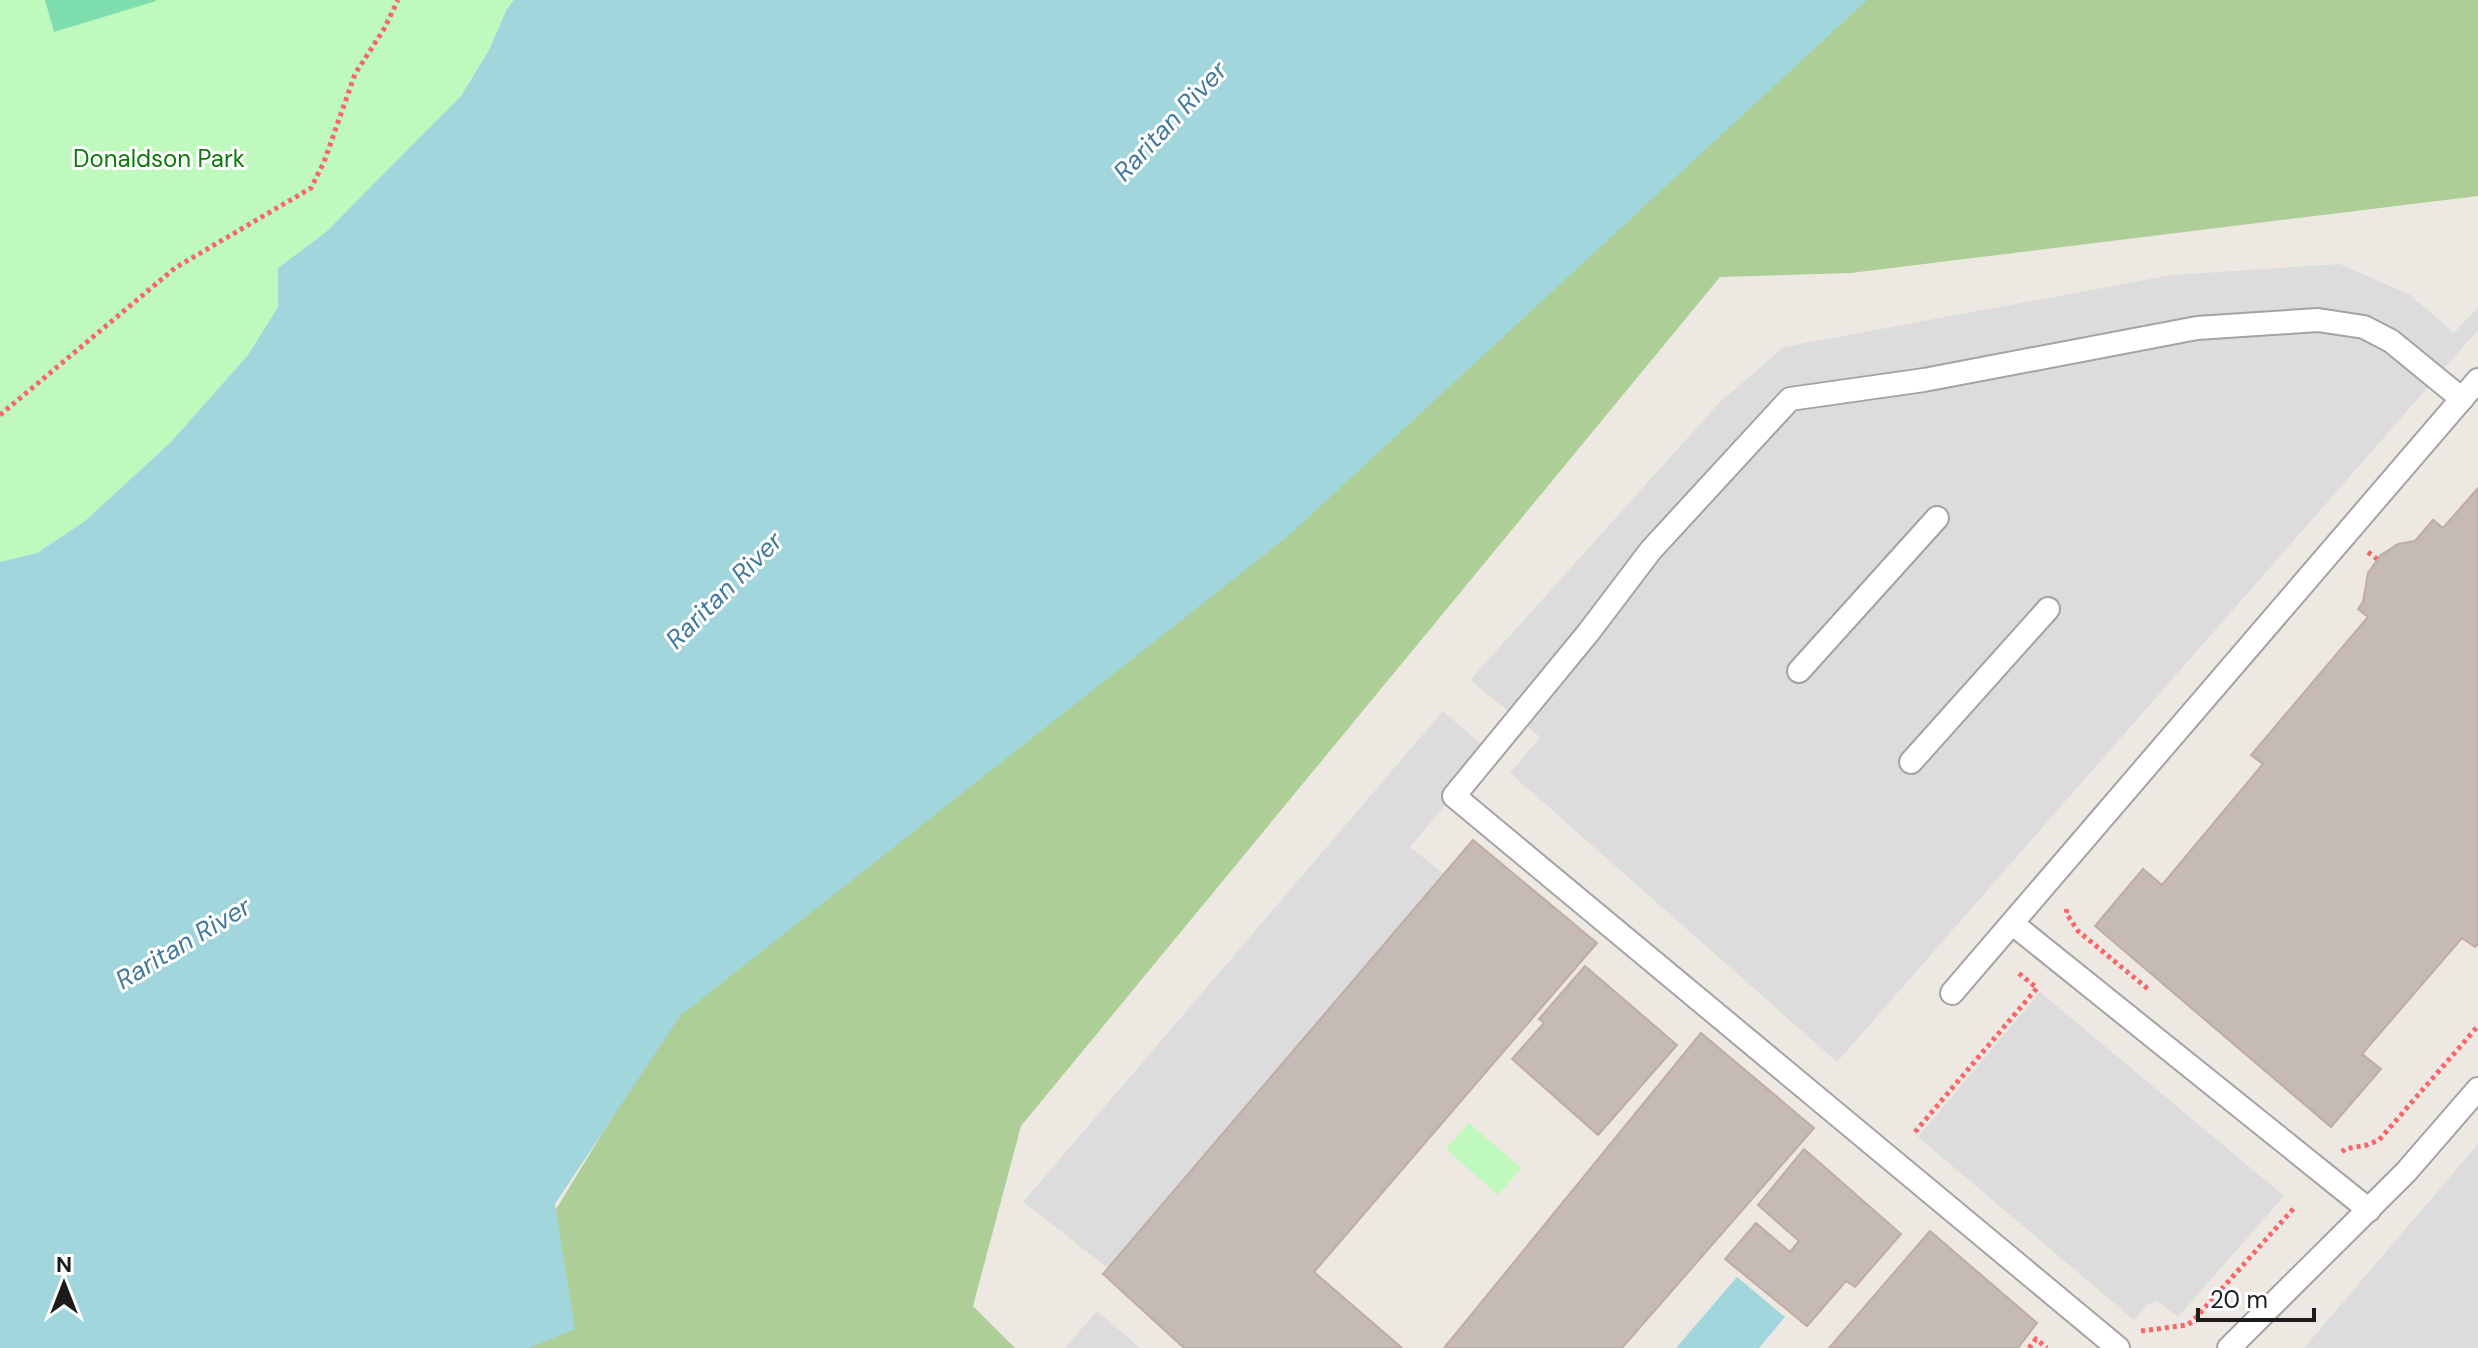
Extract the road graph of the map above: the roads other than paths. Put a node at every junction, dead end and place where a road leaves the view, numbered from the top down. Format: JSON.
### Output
{"nodes":[{"id":1,"x":2478,"y":380,"type":"edge"},
{"id":2,"x":2462,"y":399,"type":"junction"},
{"id":3,"x":1937,"y":518,"type":"dead end"},
{"id":4,"x":2048,"y":609,"type":"dead end"},
{"id":5,"x":1799,"y":671,"type":"dead end"},
{"id":6,"x":1911,"y":762,"type":"dead end"},
{"id":7,"x":2013,"y":924,"type":"junction"},
{"id":8,"x":1952,"y":993,"type":"dead end"},
{"id":9,"x":2478,"y":1089,"type":"edge"},
{"id":10,"x":2369,"y":1210,"type":"junction"},
{"id":11,"x":2118,"y":1348,"type":"edge"},
{"id":12,"x":2229,"y":1348,"type":"edge"}],
"edges":[{"from":1,"to":2,"type":"lane"},
{"from":2,"to":7,"type":"lane"},
{"from":2,"to":11,"type":"lane"},
{"from":3,"to":5,"type":"lane"},
{"from":4,"to":6,"type":"lane"},
{"from":7,"to":8,"type":"lane"},
{"from":7,"to":10,"type":"lane"},
{"from":9,"to":10,"type":"lane"},
{"from":10,"to":12,"type":"lane"}]}
